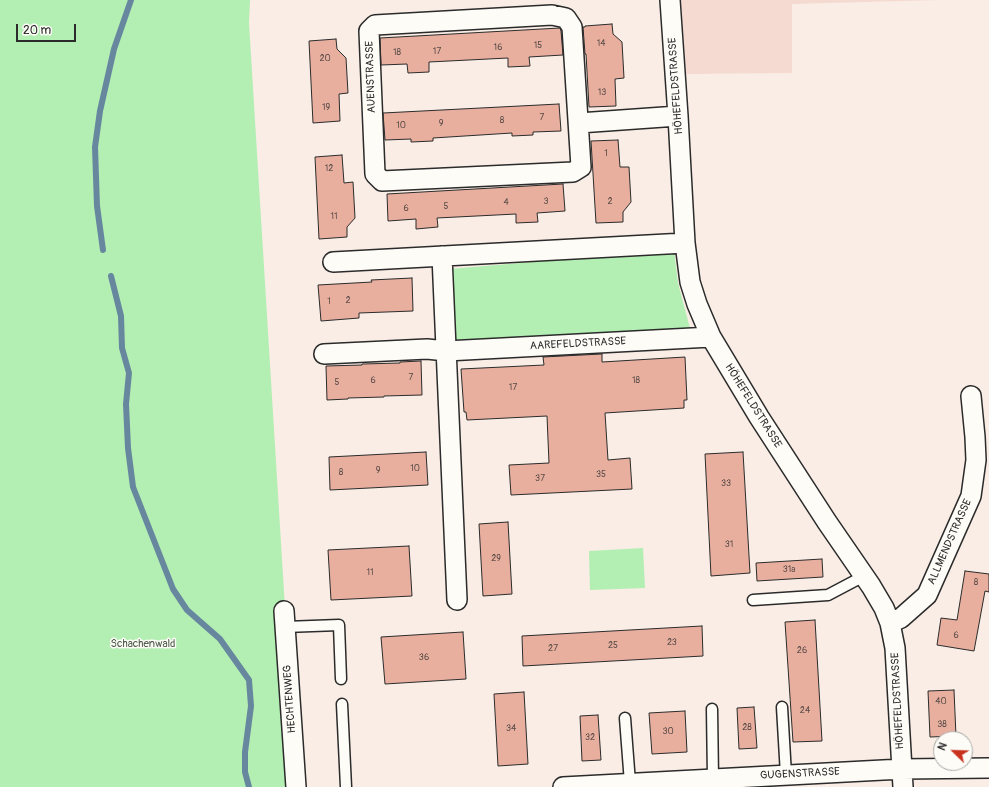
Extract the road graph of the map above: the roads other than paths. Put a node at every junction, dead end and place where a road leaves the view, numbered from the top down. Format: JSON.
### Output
{"nodes":[{"id":1,"x":670,"y":0,"type":"edge"},
{"id":2,"x":678,"y":116,"type":"junction"},
{"id":3,"x":579,"y":123,"type":"junction"},
{"id":4,"x":685,"y":244,"type":"junction"},
{"id":5,"x":442,"y":256,"type":"junction"},
{"id":6,"x":333,"y":262,"type":"dead end"},
{"id":7,"x":711,"y":337,"type":"junction"},
{"id":8,"x":446,"y":351,"type":"junction"},
{"id":9,"x":324,"y":354,"type":"dead end"},
{"id":10,"x":971,"y":396,"type":"dead end"},
{"id":11,"x":864,"y":576,"type":"junction"},
{"id":12,"x":457,"y":600,"type":"dead end"},
{"id":13,"x":753,"y":600,"type":"dead end"},
{"id":14,"x":285,"y":619,"type":"joint"},
{"id":15,"x":890,"y":623,"type":"junction"},
{"id":16,"x":341,"y":679,"type":"dead end"},
{"id":17,"x":342,"y":704,"type":"dead end"},
{"id":18,"x":782,"y":707,"type":"dead end"},
{"id":19,"x":712,"y":709,"type":"dead end"},
{"id":20,"x":625,"y":718,"type":"dead end"},
{"id":21,"x":989,"y":768,"type":"edge"},
{"id":22,"x":786,"y":775,"type":"junction"},
{"id":23,"x":902,"y":778,"type":"edge"},
{"id":24,"x":630,"y":783,"type":"junction"},
{"id":25,"x":713,"y":783,"type":"edge"},
{"id":26,"x":296,"y":787,"type":"edge"},
{"id":27,"x":346,"y":787,"type":"edge"},
{"id":28,"x":563,"y":787,"type":"edge"}],
"edges":[{"from":1,"to":2,"type":"street","name":"HÖHEFELDSTRASSE"},
{"from":2,"to":3,"type":"street"},
{"from":2,"to":4,"type":"street","name":"HÖHEFELDSTRASSE"},
{"from":3,"to":3,"type":"street","name":"AUENSTRASSE"},
{"from":4,"to":5,"type":"street"},
{"from":4,"to":7,"type":"street","name":"HÖHEFELDSTRASSE"},
{"from":5,"to":6,"type":"street"},
{"from":5,"to":8,"type":"street"},
{"from":7,"to":8,"type":"street","name":"AAREFELDSTRASSE"},
{"from":7,"to":11,"type":"street","name":"HÖHEFELDSTRASSE"},
{"from":8,"to":9,"type":"street","name":"AAREFELDSTRASSE"},
{"from":8,"to":12,"type":"street"},
{"from":10,"to":15,"type":"street","name":"ALLMENDSTRASSE"},
{"from":11,"to":13,"type":"lane"},
{"from":11,"to":15,"type":"street","name":"HÖHEFELDSTRASSE"},
{"from":14,"to":16,"type":"lane"},
{"from":14,"to":26,"type":"street","name":"HECHTENWEG"},
{"from":15,"to":23,"type":"street","name":"HÖHEFELDSTRASSE"},
{"from":17,"to":27,"type":"lane"},
{"from":18,"to":22,"type":"lane"},
{"from":19,"to":25,"type":"lane"},
{"from":20,"to":24,"type":"lane"},
{"from":21,"to":23,"type":"street","name":"GUGENSTRASSE"},
{"from":22,"to":23,"type":"street","name":"GUGENSTRASSE"},
{"from":22,"to":25,"type":"street","name":"GUGENSTRASSE"},
{"from":24,"to":25,"type":"street","name":"GUGENSTRASSE"},
{"from":24,"to":28,"type":"street","name":"GUGENSTRASSE"}]}
